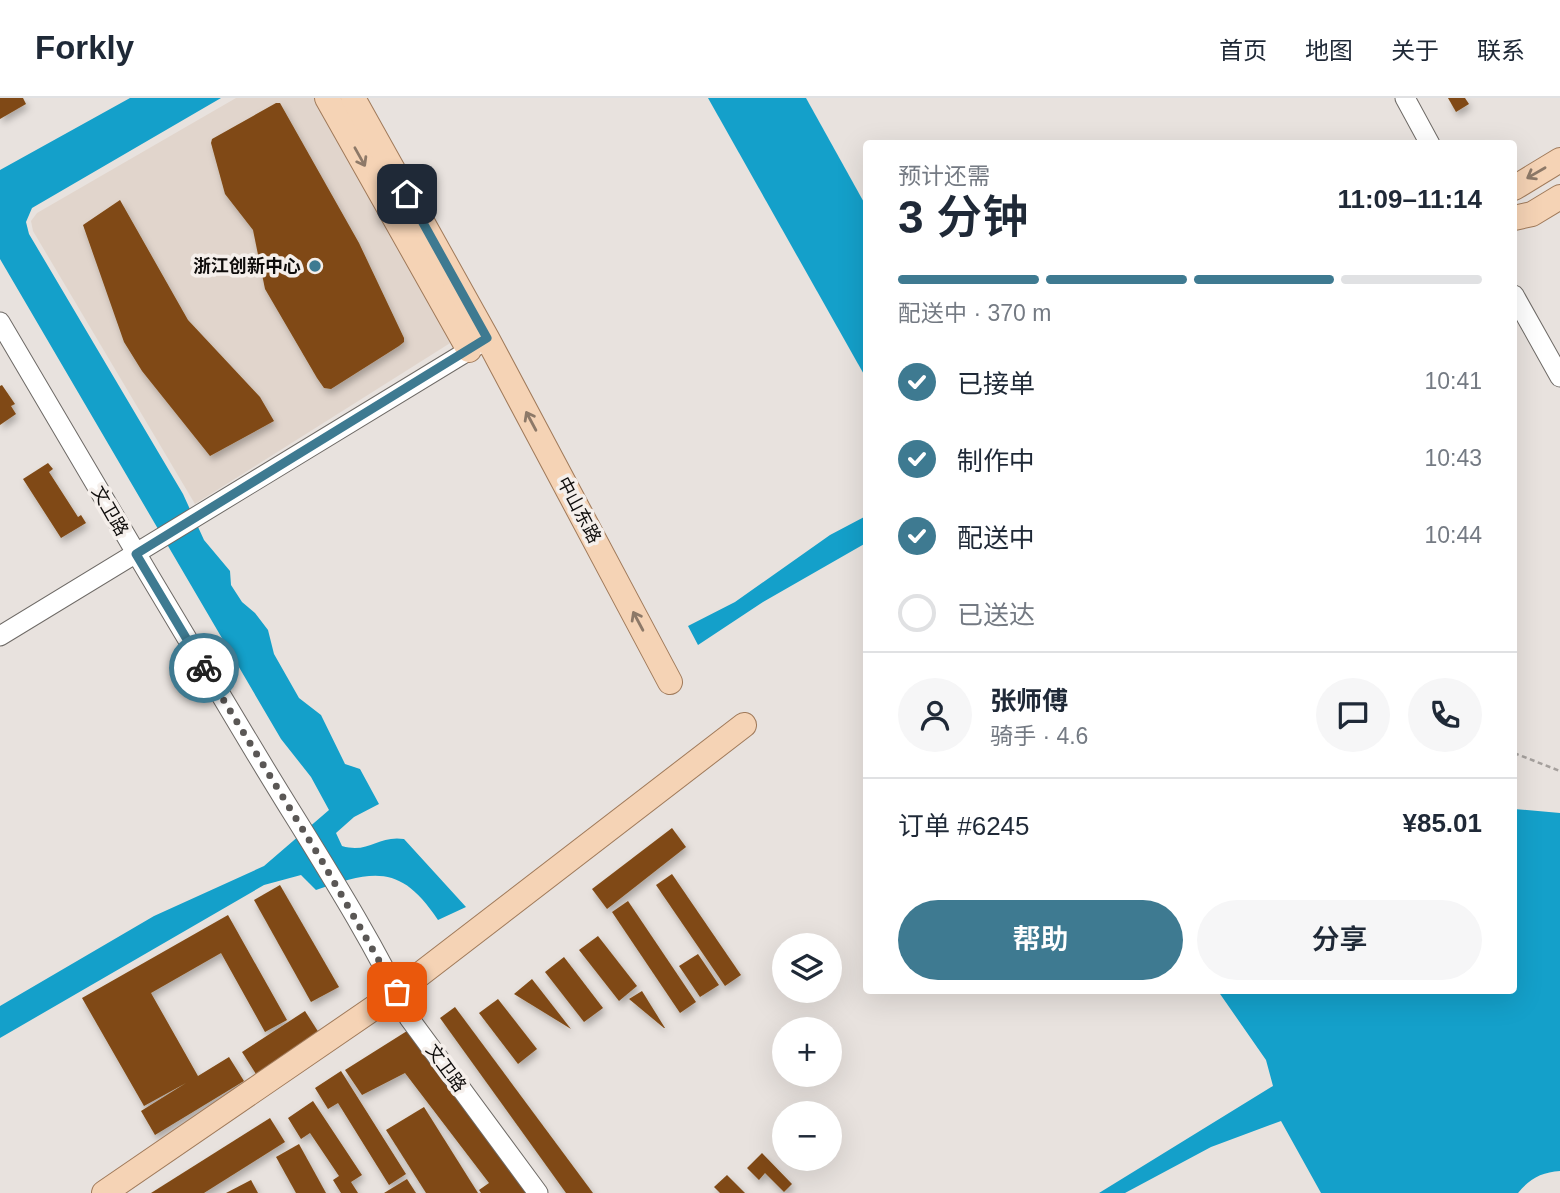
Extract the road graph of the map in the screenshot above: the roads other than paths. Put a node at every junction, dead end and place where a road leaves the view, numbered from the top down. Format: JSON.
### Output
{"nodes":[{"id":1,"x":327,"y":98,"type":"edge"},
{"id":2,"x":353,"y":98,"type":"edge"},
{"id":3,"x":1405,"y":98,"type":"edge"},
{"id":4,"x":1428,"y":140,"type":"edge"},
{"id":5,"x":1560,"y":160,"type":"edge"},
{"id":6,"x":1517,"y":186,"type":"edge"},
{"id":7,"x":1560,"y":197,"type":"edge"},
{"id":8,"x":1517,"y":217,"type":"edge"},
{"id":9,"x":1517,"y":300,"type":"edge"},
{"id":10,"x":0,"y":322,"type":"edge"},
{"id":11,"x":478,"y":344,"type":"junction"},
{"id":12,"x":1560,"y":377,"type":"edge"},
{"id":13,"x":136,"y":554,"type":"junction"},
{"id":14,"x":0,"y":636,"type":"edge"},
{"id":15,"x":670,"y":682,"type":"dead end"},
{"id":16,"x":744,"y":725,"type":"dead end"},
{"id":17,"x":397,"y":992,"type":"junction"},
{"id":18,"x":104,"y":1193,"type":"edge"},
{"id":19,"x":538,"y":1193,"type":"edge"}],
"edges":[{"from":1,"to":11,"type":"main road","one_way":true},
{"from":2,"to":11,"type":"main road"},
{"from":3,"to":4,"type":"street"},
{"from":5,"to":6,"type":"main road","one_way":true},
{"from":7,"to":8,"type":"main road"},
{"from":9,"to":12,"type":"street"},
{"from":10,"to":13,"type":"street","name":"文卫路"},
{"from":11,"to":13,"type":"street"},
{"from":15,"to":11,"type":"main road","name":"中山东路","one_way":true},
{"from":13,"to":14,"type":"street"},
{"from":13,"to":17,"type":"street","name":"文卫路"},
{"from":16,"to":17,"type":"main road"},
{"from":17,"to":18,"type":"main road"},
{"from":17,"to":19,"type":"street","name":"文卫路"}]}
